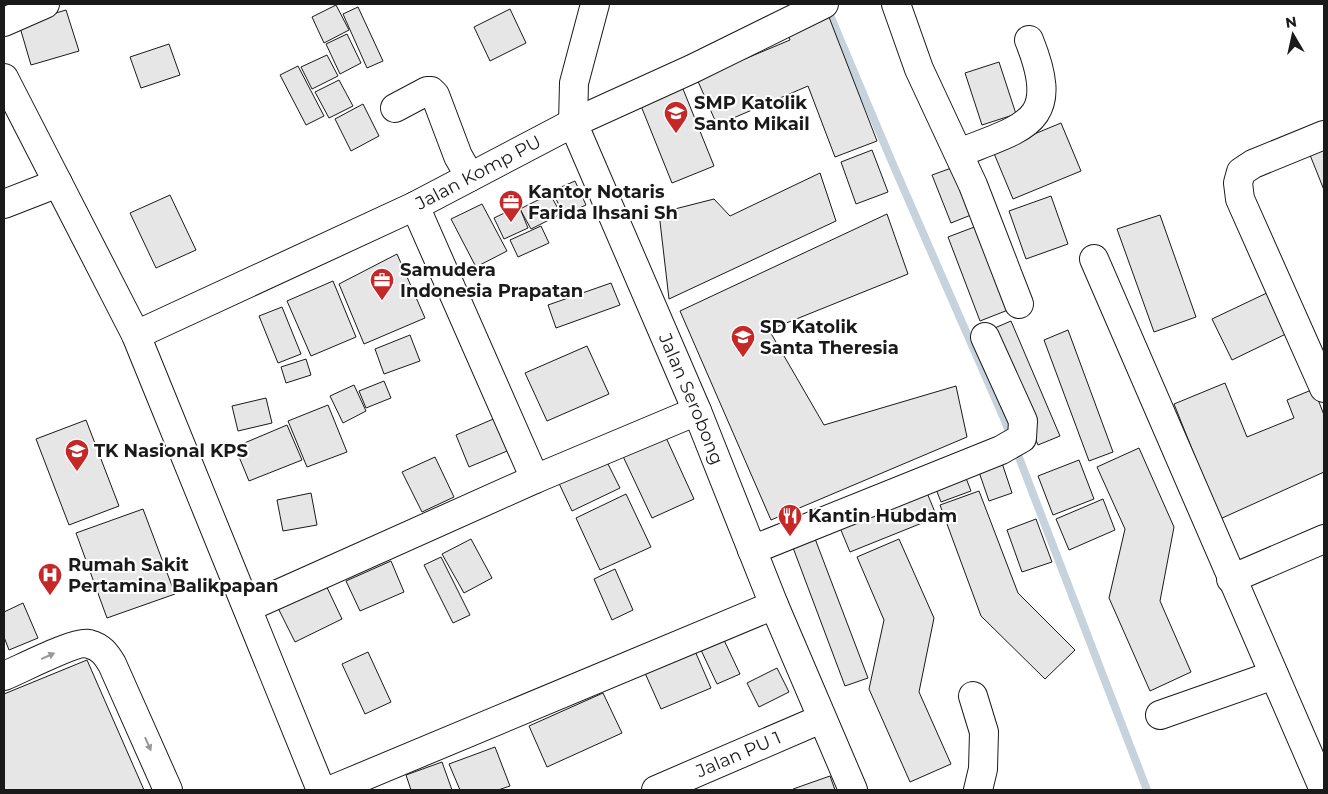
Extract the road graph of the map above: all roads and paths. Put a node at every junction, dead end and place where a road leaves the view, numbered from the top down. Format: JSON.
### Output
{"nodes":[{"id":1,"x":45,"y":4,"type":"edge"},
{"id":2,"x":594,"y":4,"type":"edge"},
{"id":3,"x":896,"y":4,"type":"edge"},
{"id":4,"x":821,"y":5,"type":"edge"},
{"id":5,"x":4,"y":22,"type":"edge"},
{"id":6,"x":1029,"y":40,"type":"dead end"},
{"id":7,"x":4,"y":78,"type":"edge"},
{"id":8,"x":395,"y":108,"type":"dead end"},
{"id":9,"x":573,"y":123,"type":"junction"},
{"id":10,"x":1324,"y":135,"type":"edge"},
{"id":11,"x":958,"y":153,"type":"junction"},
{"id":12,"x":470,"y":177,"type":"junction"},
{"id":13,"x":58,"y":183,"type":"junction"},
{"id":14,"x":4,"y":204,"type":"edge"},
{"id":15,"x":415,"y":206,"type":"junction"},
{"id":16,"x":1094,"y":259,"type":"dead end"},
{"id":17,"x":1019,"y":304,"type":"dead end"},
{"id":18,"x":136,"y":334,"type":"junction"},
{"id":19,"x":985,"y":337,"type":"dead end"},
{"id":20,"x":1324,"y":388,"type":"edge"},
{"id":21,"x":697,"y":411,"type":"junction"},
{"id":22,"x":535,"y":479,"type":"junction"},
{"id":23,"x":1324,"y":539,"type":"edge"},
{"id":24,"x":752,"y":550,"type":"junction"},
{"id":25,"x":1231,"y":579,"type":"junction"},
{"id":26,"x":774,"y":605,"type":"junction"},
{"id":27,"x":249,"y":607,"type":"junction"},
{"id":28,"x":1274,"y":675,"type":"junction"},
{"id":29,"x":4,"y":676,"type":"edge"},
{"id":30,"x":973,"y":696,"type":"dead end"},
{"id":31,"x":1160,"y":715,"type":"dead end"},
{"id":32,"x":821,"y":719,"type":"junction"},
{"id":33,"x":168,"y":790,"type":"edge"},
{"id":34,"x":321,"y":790,"type":"edge"},
{"id":35,"x":331,"y":790,"type":"edge"},
{"id":36,"x":656,"y":790,"type":"edge"},
{"id":37,"x":853,"y":790,"type":"edge"},
{"id":38,"x":978,"y":790,"type":"edge"},
{"id":39,"x":1324,"y":790,"type":"edge"}],
"edges":[{"from":1,"to":5,"type":"street"},
{"from":2,"to":9,"type":"street","name":"Jalan Serobong"},
{"from":3,"to":11,"type":"street"},
{"from":4,"to":9,"type":"street","name":"Jalan Komp PU"},
{"from":6,"to":11,"type":"street"},
{"from":7,"to":13,"type":"street"},
{"from":8,"to":12,"type":"street"},
{"from":9,"to":12,"type":"street","name":"Jalan Komp PU"},
{"from":9,"to":21,"type":"street","name":"Jalan Serobong"},
{"from":10,"to":20,"type":"street"},
{"from":11,"to":17,"type":"street"},
{"from":12,"to":15,"type":"street","name":"Jalan Komp PU"},
{"from":13,"to":14,"type":"street"},
{"from":13,"to":18,"type":"street"},
{"from":15,"to":18,"type":"street","name":"Jalan Komp PU"},
{"from":15,"to":22,"type":"street"},
{"from":16,"to":25,"type":"street"},
{"from":18,"to":27,"type":"street"},
{"from":19,"to":24,"type":"street"},
{"from":21,"to":22,"type":"street"},
{"from":21,"to":24,"type":"street","name":"Jalan Serobong"},
{"from":22,"to":27,"type":"street"},
{"from":23,"to":25,"type":"street"},
{"from":24,"to":26,"type":"street","name":"Jalan Serobong"},
{"from":25,"to":28,"type":"street"},
{"from":26,"to":32,"type":"street","name":"Jalan Serobong"},
{"from":26,"to":35,"type":"street"},
{"from":27,"to":34,"type":"street"},
{"from":28,"to":31,"type":"street"},
{"from":28,"to":39,"type":"street"},
{"from":29,"to":33,"type":"street","one_way":true},
{"from":30,"to":38,"type":"street"},
{"from":32,"to":36,"type":"street","name":"Jalan PU 1"},
{"from":32,"to":37,"type":"street","name":"Jalan Serobong"}]}
